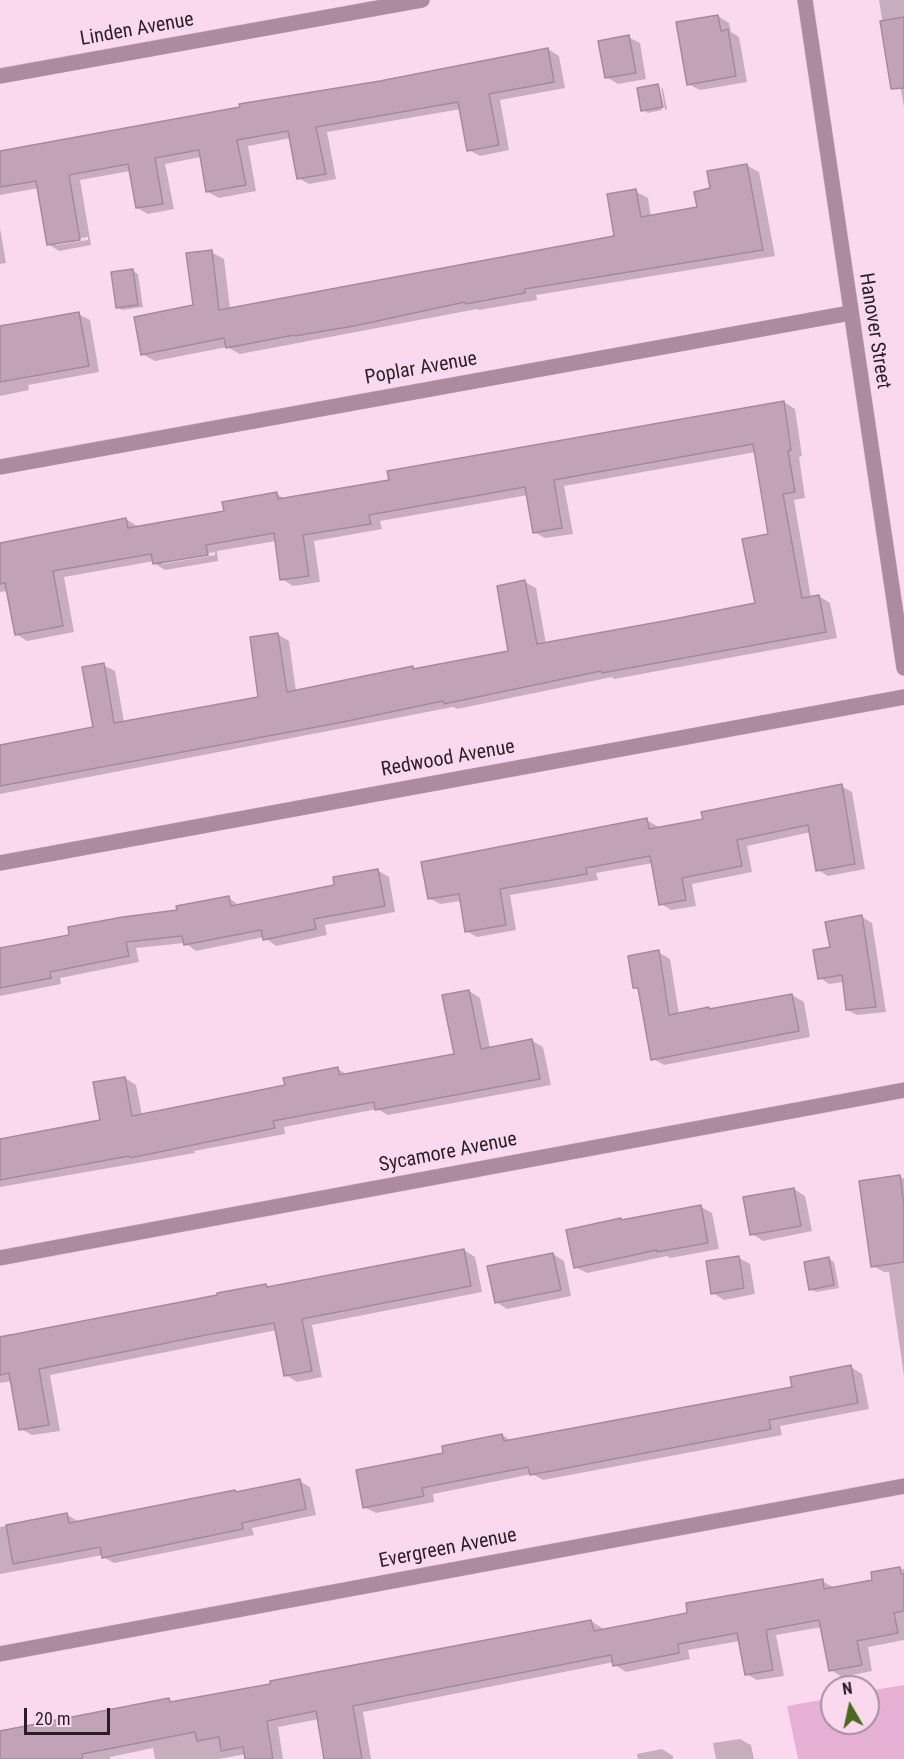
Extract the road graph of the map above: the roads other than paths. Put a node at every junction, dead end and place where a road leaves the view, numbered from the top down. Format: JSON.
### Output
{"nodes":[{"id":1,"x":422,"y":0,"type":"edge"},
{"id":2,"x":805,"y":0,"type":"edge"},
{"id":3,"x":0,"y":76,"type":"edge"},
{"id":4,"x":850,"y":313,"type":"junction"},
{"id":5,"x":0,"y":467,"type":"edge"},
{"id":6,"x":904,"y":668,"type":"edge"},
{"id":7,"x":904,"y":697,"type":"edge"},
{"id":8,"x":0,"y":863,"type":"edge"},
{"id":9,"x":904,"y":1090,"type":"edge"},
{"id":10,"x":0,"y":1258,"type":"edge"},
{"id":11,"x":904,"y":1486,"type":"edge"},
{"id":12,"x":0,"y":1654,"type":"edge"}],
"edges":[{"from":1,"to":3,"type":"street","name":"Linden Avenue"},
{"from":2,"to":4,"type":"street","name":"Hanover Street"},
{"from":4,"to":5,"type":"street","name":"Poplar Avenue"},
{"from":4,"to":6,"type":"street","name":"Hanover Street"},
{"from":7,"to":8,"type":"street","name":"Redwood Avenue"},
{"from":9,"to":10,"type":"street","name":"Sycamore Avenue"},
{"from":11,"to":12,"type":"street","name":"Evergreen Avenue"}]}
